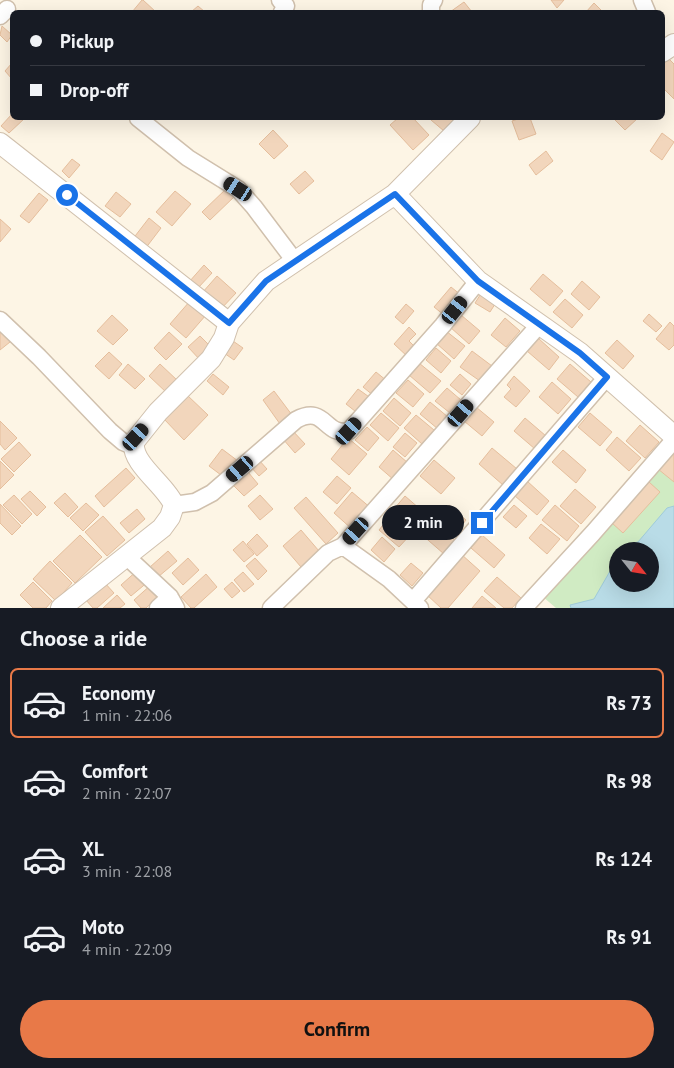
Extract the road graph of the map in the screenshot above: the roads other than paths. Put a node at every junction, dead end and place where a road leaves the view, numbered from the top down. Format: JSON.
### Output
{"nodes":[{"id":1,"x":140,"y":120,"type":"edge"},
{"id":2,"x":468,"y":120,"type":"edge"},
{"id":3,"x":0,"y":143,"type":"edge"},
{"id":4,"x":395,"y":194,"type":"junction"},
{"id":5,"x":294,"y":260,"type":"junction"},
{"id":6,"x":478,"y":281,"type":"junction"},
{"id":7,"x":0,"y":320,"type":"edge"},
{"id":8,"x":229,"y":323,"type":"junction"},
{"id":9,"x":540,"y":324,"type":"junction"},
{"id":10,"x":607,"y":377,"type":"junction"},
{"id":11,"x":674,"y":436,"type":"edge"},
{"id":12,"x":674,"y":440,"type":"edge"},
{"id":13,"x":133,"y":446,"type":"junction"},
{"id":14,"x":174,"y":505,"type":"junction"},
{"id":15,"x":343,"y":546,"type":"junction"},
{"id":16,"x":126,"y":556,"type":"junction"},
{"id":17,"x":168,"y":604,"type":"edge"},
{"id":18,"x":417,"y":605,"type":"edge"},
{"id":19,"x":61,"y":608,"type":"edge"},
{"id":20,"x":271,"y":608,"type":"edge"},
{"id":21,"x":524,"y":608,"type":"edge"}],
"edges":[{"from":1,"to":5,"type":"street"},
{"from":2,"to":4,"type":"street"},
{"from":3,"to":8,"type":"street"},
{"from":4,"to":5,"type":"street"},
{"from":4,"to":6,"type":"street"},
{"from":5,"to":8,"type":"street"},
{"from":6,"to":9,"type":"street"},
{"from":6,"to":14,"type":"street"},
{"from":7,"to":13,"type":"street"},
{"from":8,"to":13,"type":"street"},
{"from":9,"to":10,"type":"street"},
{"from":9,"to":15,"type":"street"},
{"from":10,"to":11,"type":"street"},
{"from":10,"to":18,"type":"street"},
{"from":12,"to":21,"type":"street"},
{"from":13,"to":14,"type":"street"},
{"from":14,"to":16,"type":"street"},
{"from":15,"to":18,"type":"street"},
{"from":15,"to":20,"type":"street"},
{"from":16,"to":17,"type":"street"},
{"from":16,"to":19,"type":"street"}]}
